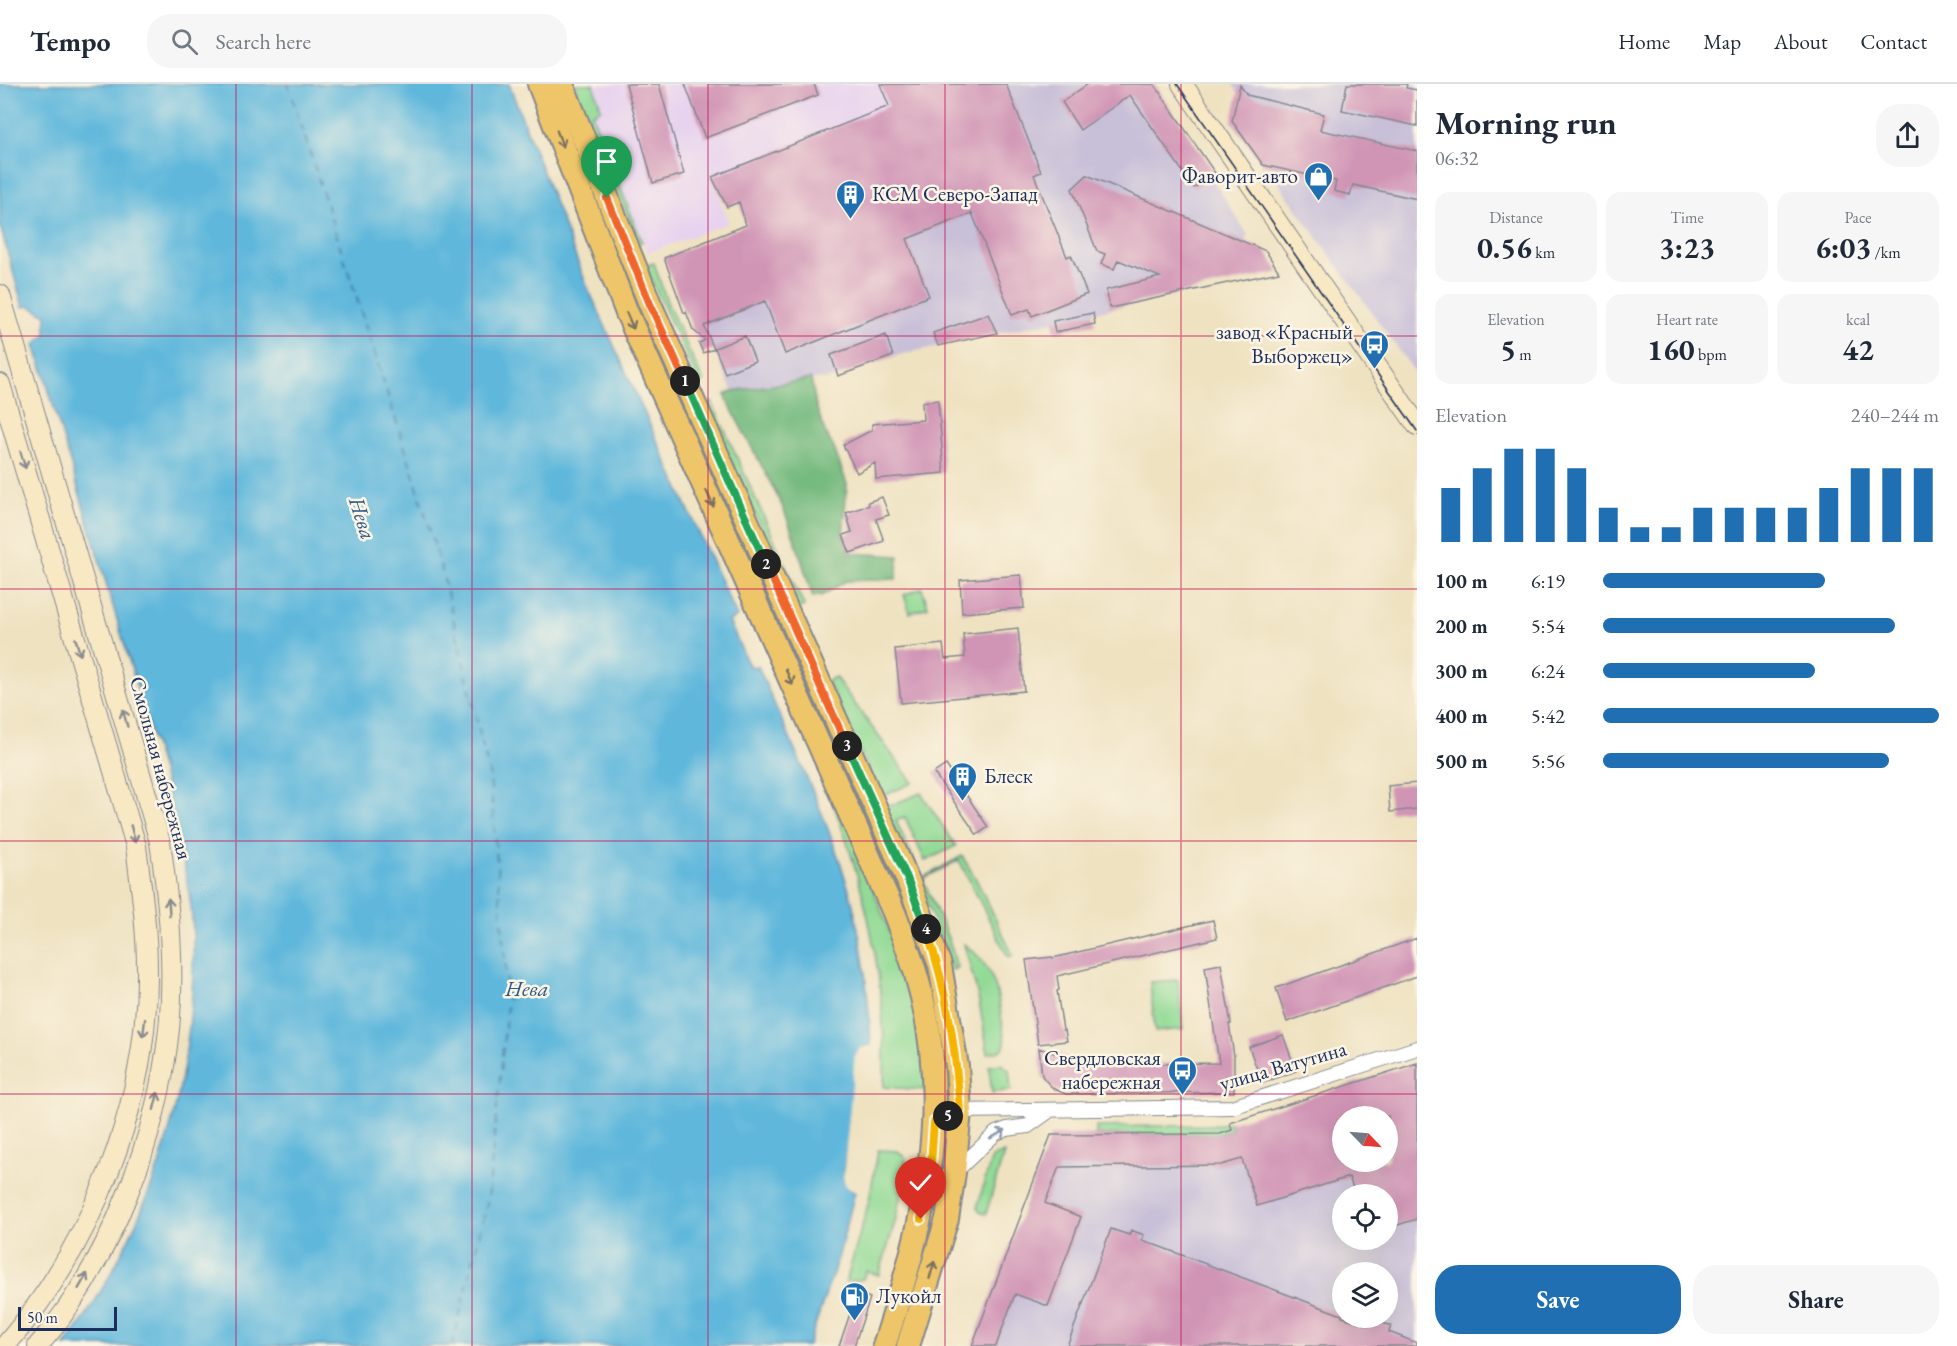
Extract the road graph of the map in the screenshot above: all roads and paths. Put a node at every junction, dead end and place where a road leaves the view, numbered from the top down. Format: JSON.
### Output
{"nodes":[{"id":1,"x":539,"y":84,"type":"edge"},
{"id":2,"x":562,"y":84,"type":"edge"},
{"id":3,"x":1182,"y":84,"type":"edge"},
{"id":4,"x":0,"y":295,"type":"edge"},
{"id":5,"x":0,"y":384,"type":"edge"},
{"id":6,"x":1417,"y":425,"type":"edge"},
{"id":7,"x":1417,"y":1048,"type":"edge"},
{"id":8,"x":960,"y":1111,"type":"junction"},
{"id":9,"x":1049,"y":1111,"type":"junction"},
{"id":10,"x":934,"y":1122,"type":"junction"},
{"id":11,"x":954,"y":1173,"type":"junction"},
{"id":12,"x":6,"y":1346,"type":"edge"},
{"id":13,"x":38,"y":1346,"type":"edge"},
{"id":14,"x":884,"y":1346,"type":"edge"},
{"id":15,"x":908,"y":1346,"type":"edge"}],
"edges":[{"from":1,"to":10,"type":"main road","one_way":true},
{"from":2,"to":8,"type":"main road"},
{"from":3,"to":6,"type":"main road"},
{"from":13,"to":4,"type":"main road","name":"Смольная набережная","one_way":true},
{"from":5,"to":12,"type":"main road","one_way":true},
{"from":7,"to":9,"type":"street","name":"улица Ватутина"},
{"from":8,"to":9,"type":"street","name":"улица Ватутина"},
{"from":8,"to":10,"type":"street","name":"улица Ватутина"},
{"from":8,"to":11,"type":"main road"},
{"from":11,"to":9,"type":"street","one_way":true},
{"from":10,"to":14,"type":"main road"},
{"from":15,"to":11,"type":"main road","one_way":true}]}
